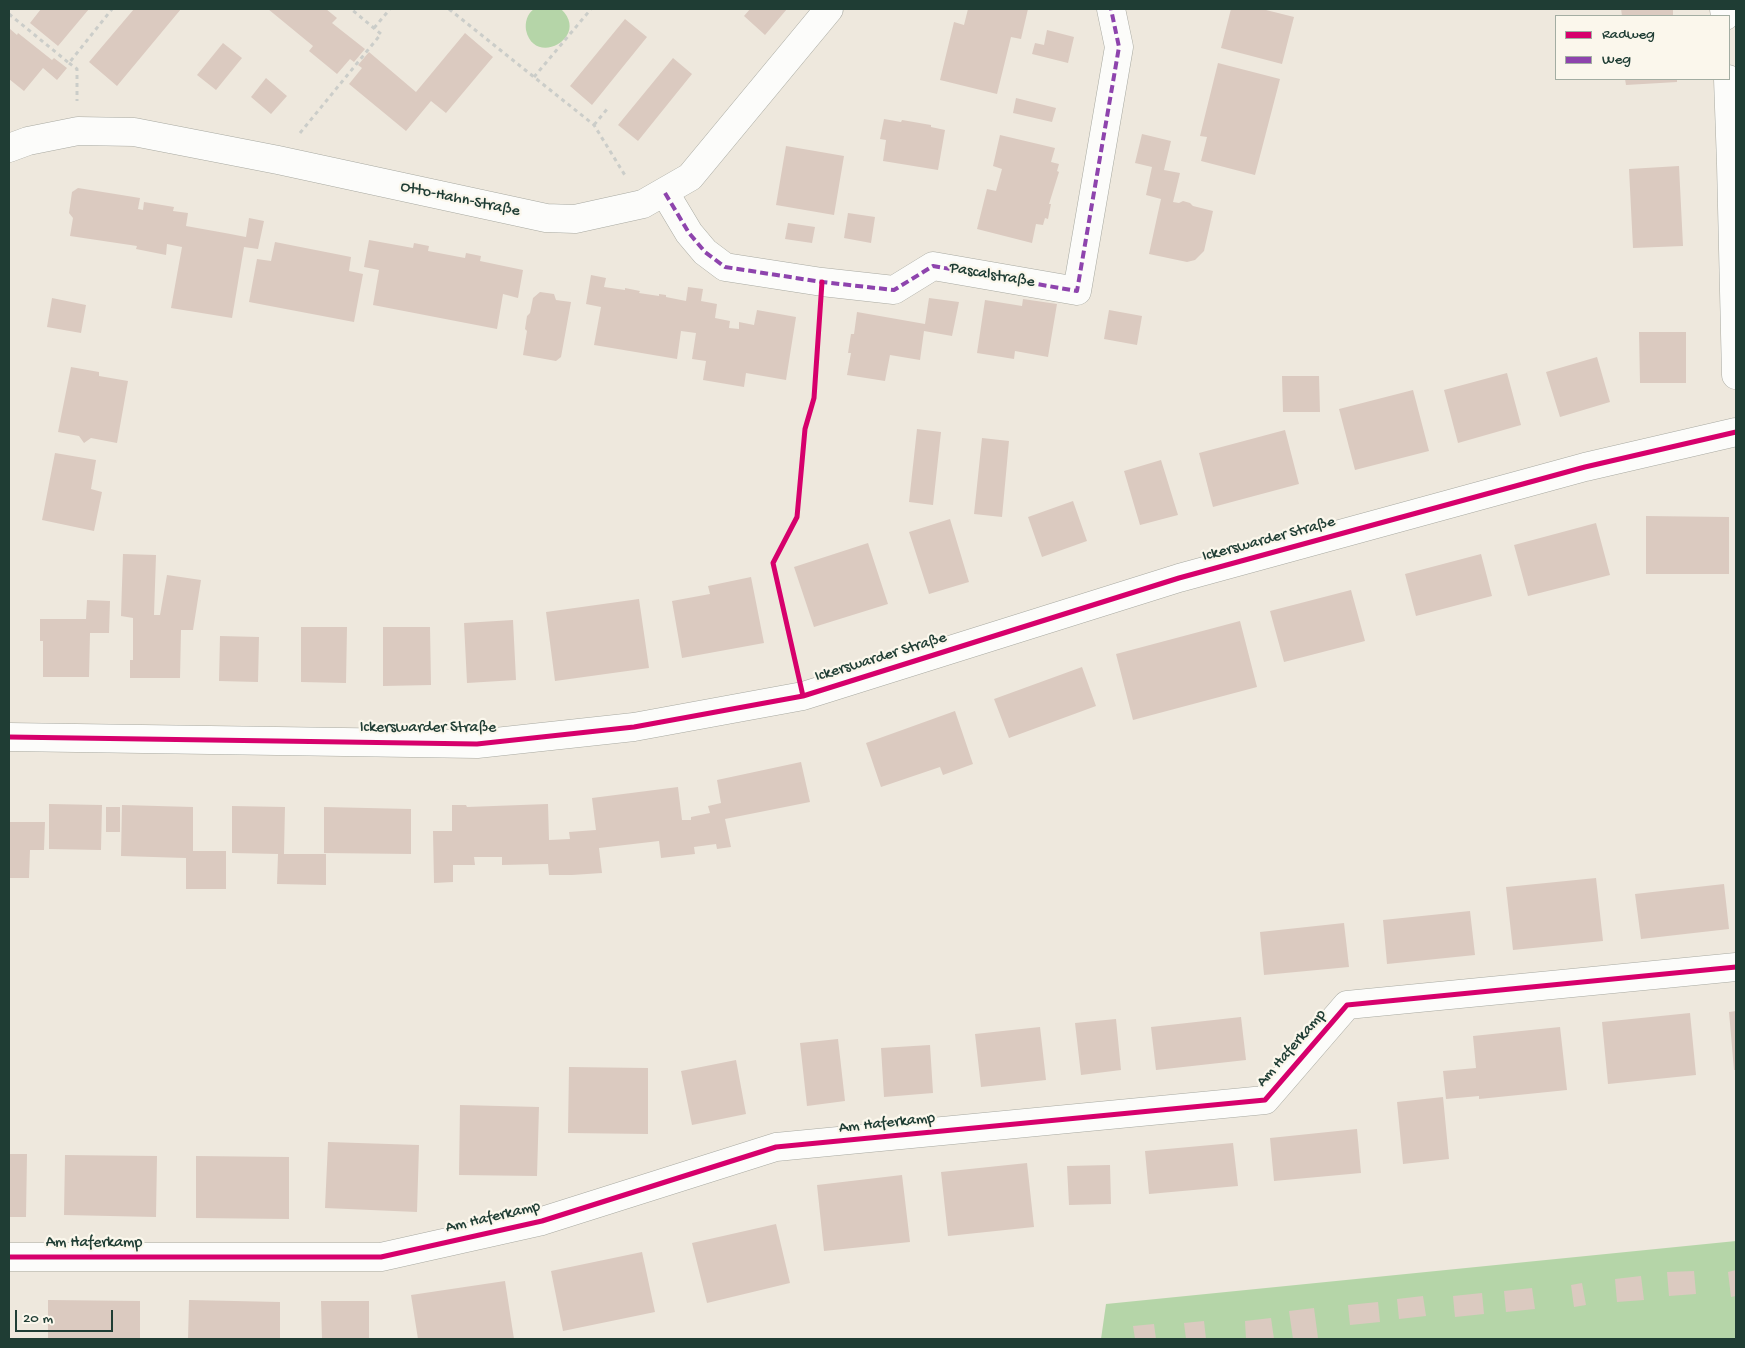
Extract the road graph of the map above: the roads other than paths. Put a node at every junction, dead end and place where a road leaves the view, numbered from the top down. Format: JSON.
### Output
{"nodes":[{"id":1,"x":829,"y":9,"type":"edge"},
{"id":2,"x":1111,"y":9,"type":"edge"},
{"id":3,"x":1728,"y":80,"type":"edge"},
{"id":4,"x":9,"y":148,"type":"edge"},
{"id":5,"x":654,"y":198,"type":"junction"},
{"id":6,"x":1736,"y":374,"type":"edge"},
{"id":7,"x":1736,"y":432,"type":"edge"},
{"id":8,"x":9,"y":737,"type":"edge"},
{"id":9,"x":1736,"y":967,"type":"edge"},
{"id":10,"x":9,"y":1257,"type":"edge"}],
"edges":[{"from":1,"to":5,"type":"street","name":"Otto-Hahn-Straße"},
{"from":2,"to":5,"type":"street","name":"Pascalstraße"},
{"from":3,"to":6,"type":"street"},
{"from":4,"to":5,"type":"street","name":"Otto-Hahn-Straße"},
{"from":7,"to":8,"type":"street","name":"Ickerswarder Straße"},
{"from":9,"to":10,"type":"street","name":"Am Haferkamp"}]}
